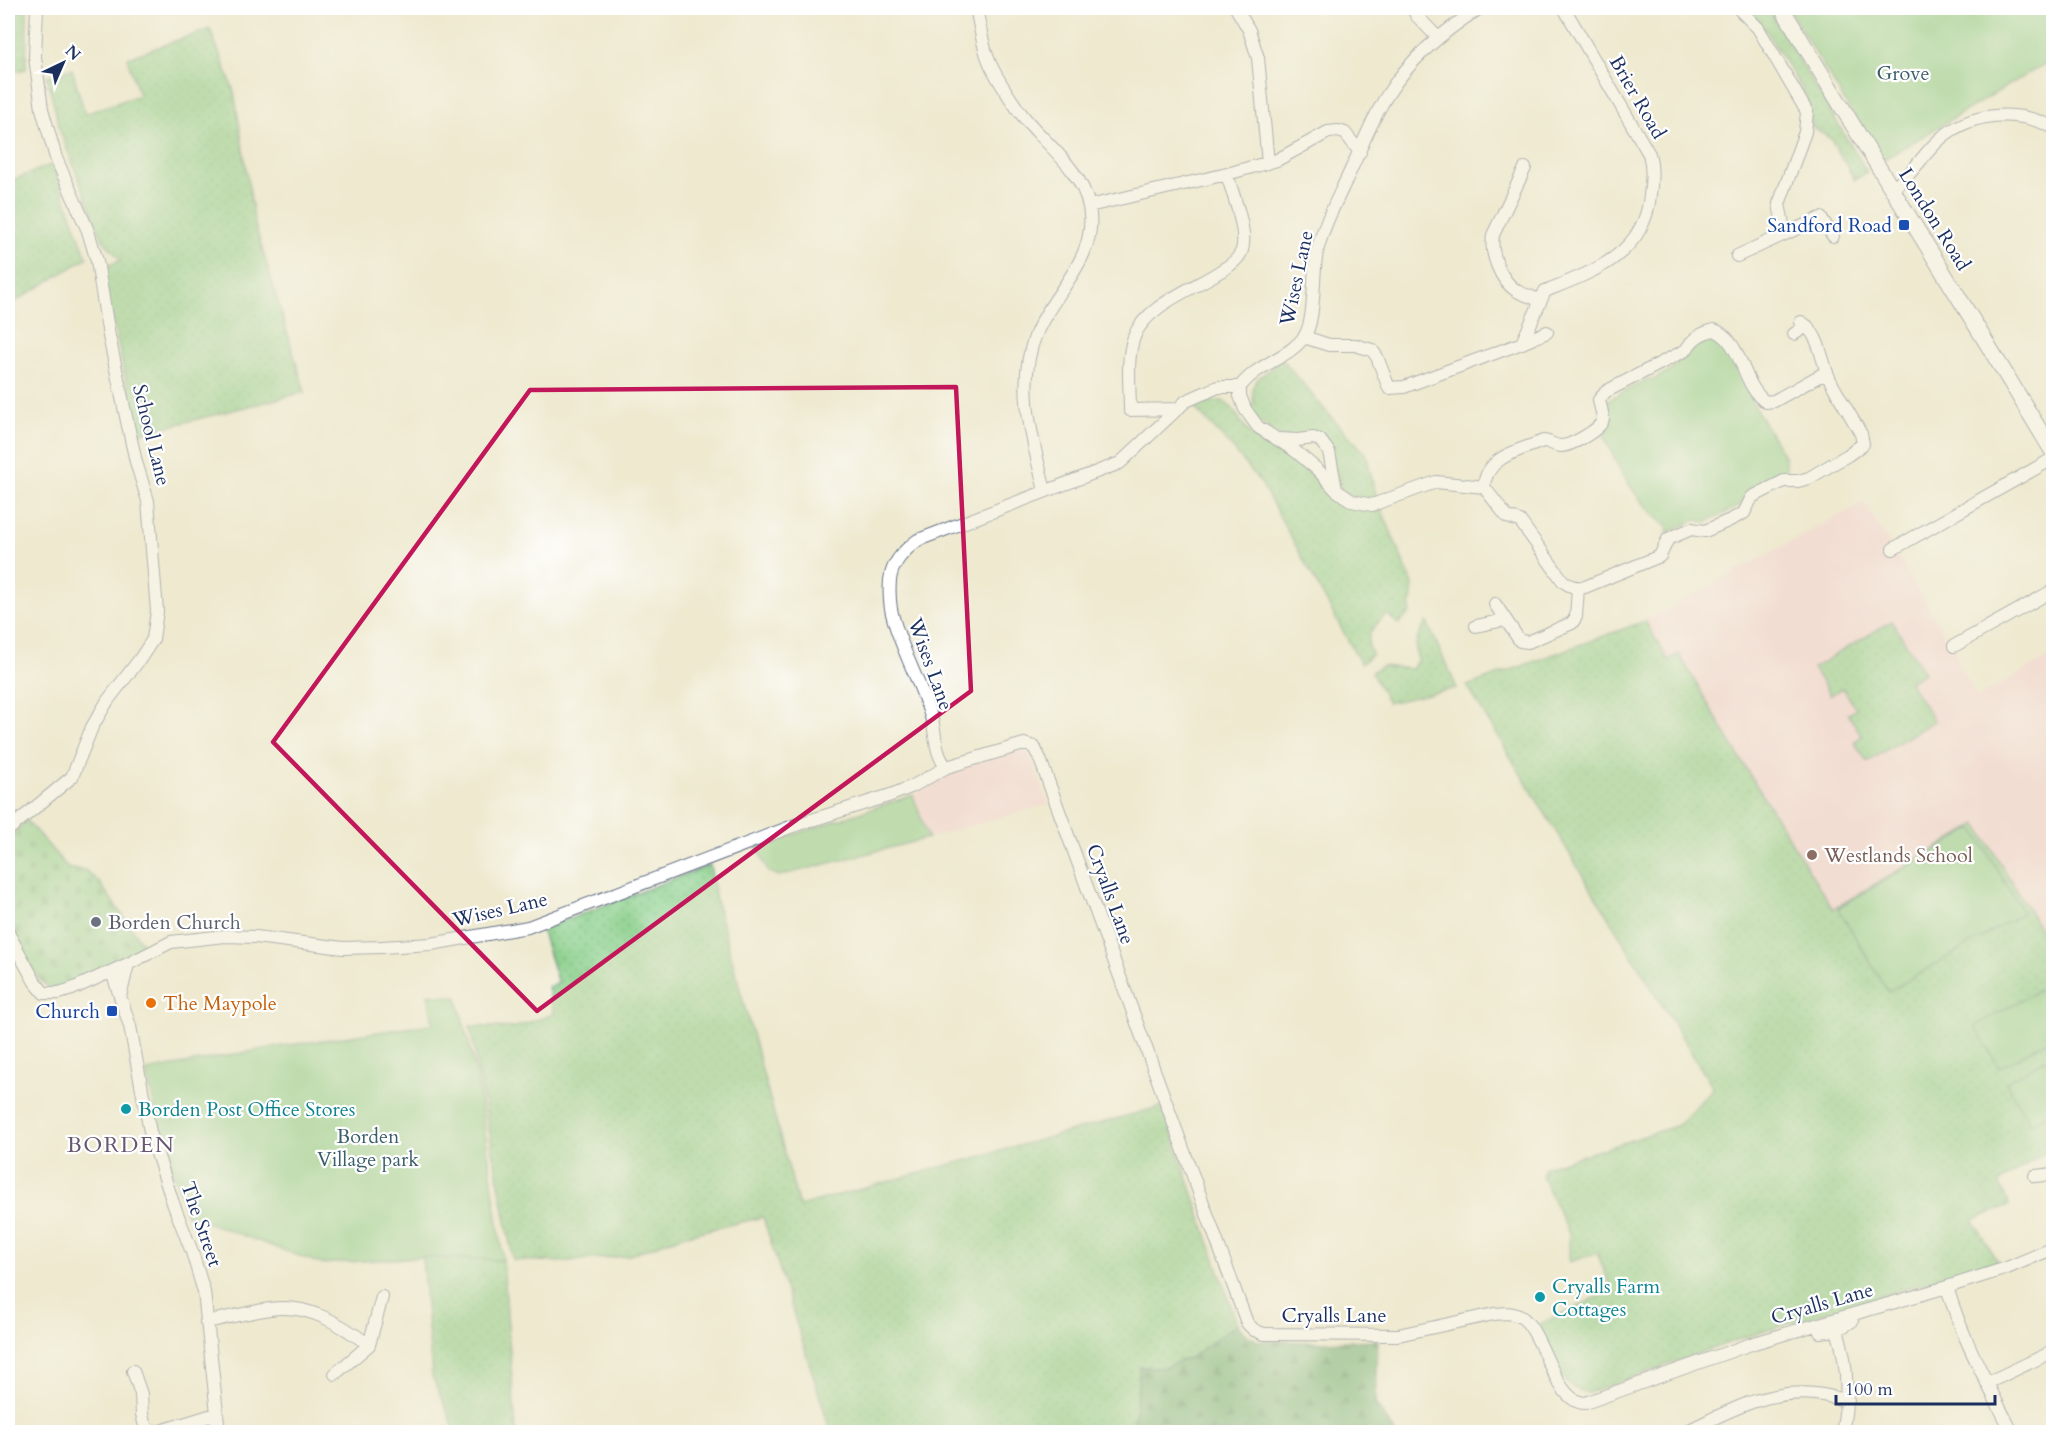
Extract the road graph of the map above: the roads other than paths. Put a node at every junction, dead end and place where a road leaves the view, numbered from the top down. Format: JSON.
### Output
{"nodes":[{"id":1,"x":37,"y":8,"type":"edge"},
{"id":2,"x":976,"y":8,"type":"edge"},
{"id":3,"x":1236,"y":8,"type":"edge"},
{"id":4,"x":1412,"y":8,"type":"edge"},
{"id":5,"x":1480,"y":8,"type":"edge"},
{"id":6,"x":1564,"y":8,"type":"edge"},
{"id":7,"x":1738,"y":8,"type":"edge"},
{"id":8,"x":1782,"y":8,"type":"edge"},
{"id":9,"x":1438,"y":38,"type":"junction"},
{"id":10,"x":2054,"y":128,"type":"edge"},
{"id":11,"x":1360,"y":152,"type":"junction"},
{"id":12,"x":1268,"y":163,"type":"junction"},
{"id":13,"x":1525,"y":168,"type":"dead end"},
{"id":14,"x":1227,"y":174,"type":"junction"},
{"id":15,"x":1891,"y":189,"type":"junction"},
{"id":16,"x":1089,"y":206,"type":"junction"},
{"id":17,"x":1785,"y":234,"type":"junction"},
{"id":18,"x":1833,"y":236,"type":"dead end"},
{"id":19,"x":1737,"y":256,"type":"dead end"},
{"id":20,"x":1540,"y":300,"type":"junction"},
{"id":21,"x":1547,"y":332,"type":"dead end"},
{"id":22,"x":1794,"y":334,"type":"dead end"},
{"id":23,"x":1304,"y":337,"type":"junction"},
{"id":24,"x":1522,"y":343,"type":"junction"},
{"id":25,"x":1829,"y":377,"type":"junction"},
{"id":26,"x":1240,"y":387,"type":"junction"},
{"id":27,"x":1178,"y":409,"type":"junction"},
{"id":28,"x":1275,"y":438,"type":"junction"},
{"id":29,"x":2054,"y":454,"type":"edge"},
{"id":30,"x":2054,"y":458,"type":"edge"},
{"id":31,"x":1484,"y":487,"type":"junction"},
{"id":32,"x":1336,"y":490,"type":"junction"},
{"id":33,"x":1046,"y":491,"type":"junction"},
{"id":34,"x":1893,"y":549,"type":"dead end"},
{"id":35,"x":1578,"y":588,"type":"junction"},
{"id":36,"x":2054,"y":590,"type":"edge"},
{"id":37,"x":1495,"y":604,"type":"dead end"},
{"id":38,"x":1504,"y":620,"type":"junction"},
{"id":39,"x":1476,"y":626,"type":"dead end"},
{"id":40,"x":1954,"y":646,"type":"dead end"},
{"id":41,"x":947,"y":767,"type":"junction"},
{"id":42,"x":8,"y":830,"type":"edge"},
{"id":43,"x":8,"y":933,"type":"edge"},
{"id":44,"x":128,"y":964,"type":"junction"},
{"id":45,"x":112,"y":972,"type":"junction"},
{"id":46,"x":120,"y":998,"type":"junction"},
{"id":47,"x":2054,"y":1174,"type":"edge"},
{"id":48,"x":2035,"y":1176,"type":"dead end"},
{"id":49,"x":2054,"y":1248,"type":"edge"},
{"id":50,"x":1947,"y":1287,"type":"junction"},
{"id":51,"x":382,"y":1297,"type":"dead end"},
{"id":52,"x":1852,"y":1321,"type":"dead end"},
{"id":53,"x":206,"y":1322,"type":"junction"},
{"id":54,"x":1837,"y":1330,"type":"junction"},
{"id":55,"x":1820,"y":1332,"type":"dead end"},
{"id":56,"x":369,"y":1345,"type":"junction"},
{"id":57,"x":2054,"y":1351,"type":"edge"},
{"id":58,"x":133,"y":1371,"type":"dead end"},
{"id":59,"x":335,"y":1374,"type":"dead end"},
{"id":60,"x":1987,"y":1383,"type":"junction"},
{"id":61,"x":1848,"y":1401,"type":"junction"},
{"id":62,"x":216,"y":1414,"type":"junction"},
{"id":63,"x":156,"y":1432,"type":"edge"},
{"id":64,"x":219,"y":1432,"type":"edge"},
{"id":65,"x":1685,"y":1432,"type":"edge"},
{"id":66,"x":1842,"y":1432,"type":"edge"},
{"id":67,"x":2012,"y":1432,"type":"edge"}],
"edges":[{"from":1,"to":42,"type":"street","name":"School Lane"},
{"from":2,"to":16,"type":"street"},
{"from":3,"to":12,"type":"street"},
{"from":4,"to":9,"type":"street"},
{"from":5,"to":9,"type":"street","name":"Wises Lane"},
{"from":6,"to":20,"type":"street","name":"Brier Road"},
{"from":7,"to":17,"type":"street"},
{"from":8,"to":15,"type":"main road","name":"London Road"},
{"from":9,"to":11,"type":"street","name":"Wises Lane"},
{"from":10,"to":15,"type":"street"},
{"from":11,"to":12,"type":"street"},
{"from":11,"to":23,"type":"street","name":"Wises Lane"},
{"from":12,"to":14,"type":"street"},
{"from":13,"to":20,"type":"street"},
{"from":14,"to":16,"type":"street"},
{"from":14,"to":27,"type":"street"},
{"from":15,"to":29,"type":"main road","name":"London Road"},
{"from":16,"to":33,"type":"street"},
{"from":17,"to":18,"type":"street"},
{"from":17,"to":19,"type":"street"},
{"from":20,"to":24,"type":"street"},
{"from":21,"to":24,"type":"street"},
{"from":22,"to":25,"type":"street"},
{"from":23,"to":24,"type":"street"},
{"from":23,"to":26,"type":"street","name":"Wises Lane"},
{"from":25,"to":31,"type":"street"},
{"from":25,"to":35,"type":"street"},
{"from":26,"to":27,"type":"street","name":"Wises Lane"},
{"from":26,"to":28,"type":"street"},
{"from":27,"to":33,"type":"street","name":"Wises Lane"},
{"from":28,"to":32,"type":"street"},
{"from":28,"to":32,"type":"street"},
{"from":30,"to":34,"type":"street"},
{"from":31,"to":32,"type":"street"},
{"from":31,"to":35,"type":"street"},
{"from":33,"to":41,"type":"street","name":"Wises Lane"},
{"from":35,"to":38,"type":"street"},
{"from":36,"to":40,"type":"street"},
{"from":37,"to":38,"type":"street"},
{"from":38,"to":39,"type":"street"},
{"from":41,"to":44,"type":"street","name":"Wises Lane"},
{"from":41,"to":50,"type":"street","name":"Cryalls Lane"},
{"from":43,"to":45,"type":"street","name":"Wises Lane"},
{"from":44,"to":45,"type":"street","name":"Wises Lane"},
{"from":44,"to":46,"type":"street"},
{"from":45,"to":46,"type":"street","name":"The Street"},
{"from":46,"to":53,"type":"street","name":"The Street"},
{"from":47,"to":48,"type":"street"},
{"from":49,"to":50,"type":"street","name":"Cryalls Lane"},
{"from":50,"to":60,"type":"street"},
{"from":51,"to":56,"type":"street"},
{"from":52,"to":54,"type":"street"},
{"from":53,"to":56,"type":"street"},
{"from":53,"to":62,"type":"street","name":"The Street"},
{"from":54,"to":55,"type":"street"},
{"from":54,"to":61,"type":"street"},
{"from":56,"to":59,"type":"street"},
{"from":57,"to":60,"type":"street"},
{"from":58,"to":63,"type":"street"},
{"from":60,"to":67,"type":"street"},
{"from":61,"to":65,"type":"street"},
{"from":61,"to":66,"type":"street"},
{"from":62,"to":63,"type":"street"},
{"from":62,"to":64,"type":"street","name":"The Street"}]}
